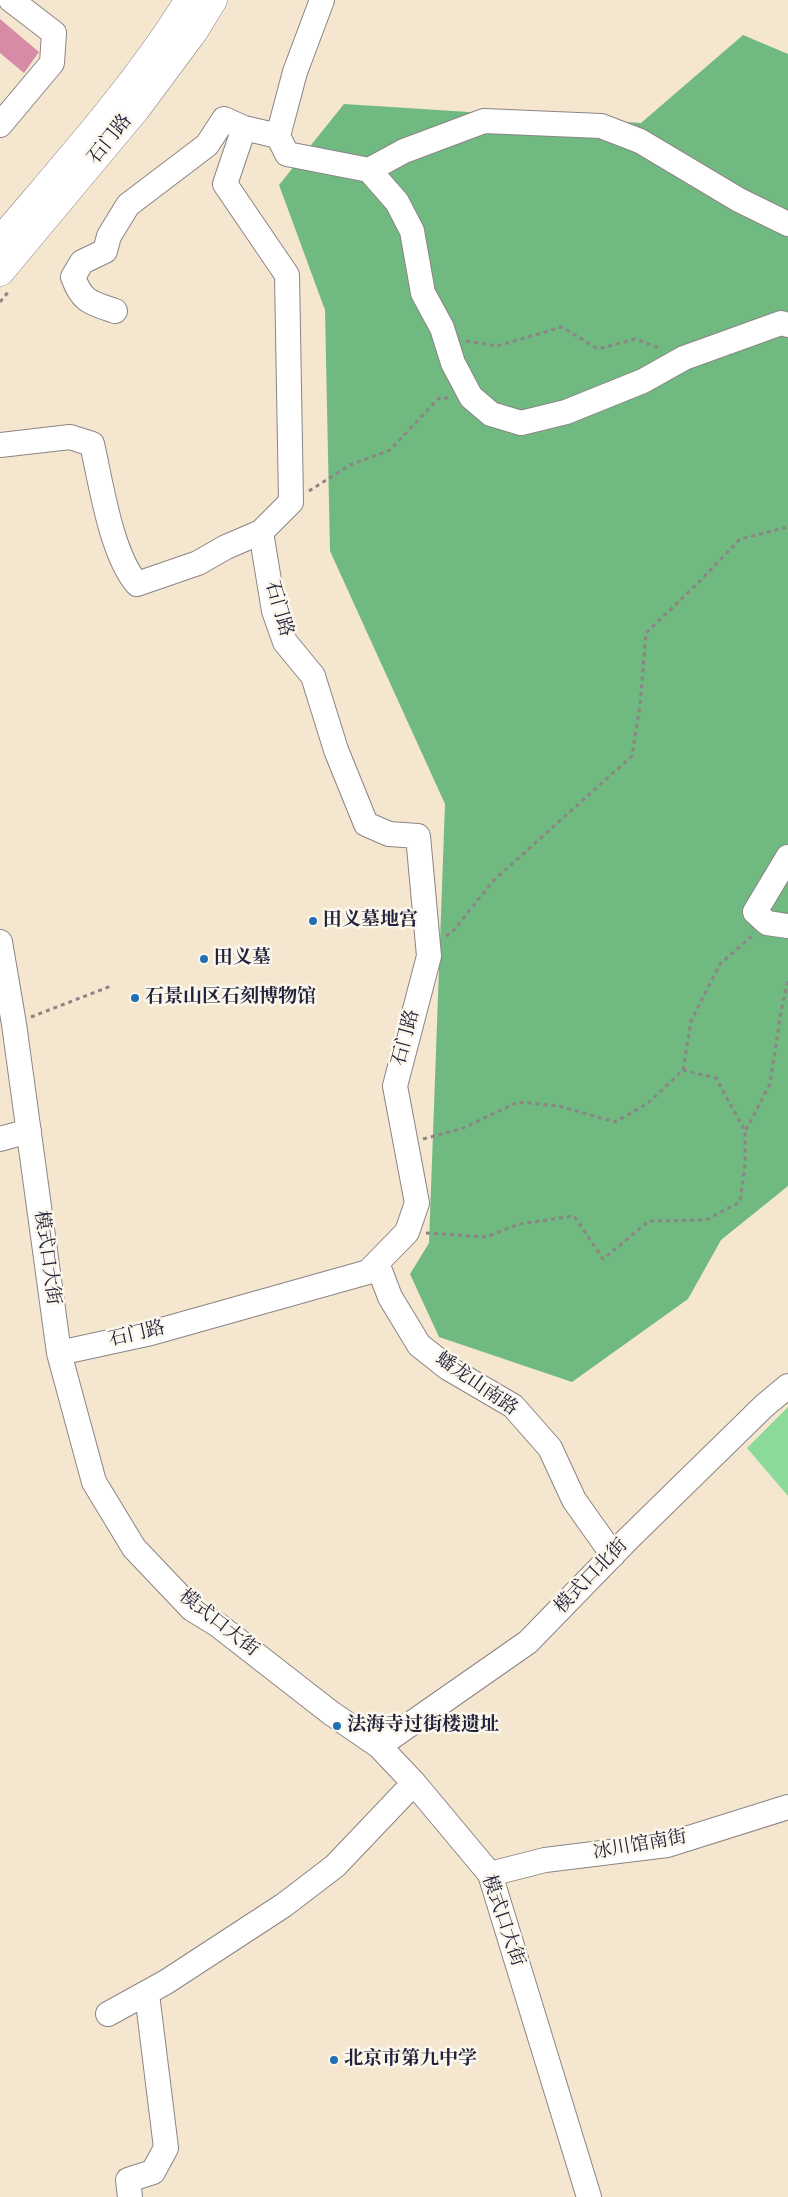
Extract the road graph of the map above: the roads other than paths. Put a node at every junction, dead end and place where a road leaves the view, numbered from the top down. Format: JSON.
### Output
{"nodes":[{"id":1,"x":11,"y":0,"type":"edge"},
{"id":2,"x":189,"y":0,"type":"edge"},
{"id":3,"x":213,"y":0,"type":"edge"},
{"id":4,"x":322,"y":0,"type":"edge"},
{"id":5,"x":3,"y":116,"type":"edge"},
{"id":6,"x":244,"y":128,"type":"junction"},
{"id":7,"x":278,"y":136,"type":"junction"},
{"id":8,"x":369,"y":170,"type":"junction"},
{"id":9,"x":788,"y":224,"type":"edge"},
{"id":10,"x":0,"y":240,"type":"edge"},
{"id":11,"x":0,"y":272,"type":"edge"},
{"id":12,"x":115,"y":310,"type":"dead end"},
{"id":13,"x":788,"y":326,"type":"edge"},
{"id":14,"x":0,"y":445,"type":"edge"},
{"id":15,"x":261,"y":532,"type":"junction"},
{"id":16,"x":788,"y":857,"type":"edge"},
{"id":17,"x":777,"y":924,"type":"edge"},
{"id":18,"x":0,"y":942,"type":"edge"},
{"id":19,"x":30,"y":1131,"type":"junction"},
{"id":20,"x":0,"y":1139,"type":"edge"},
{"id":21,"x":377,"y":1263,"type":"junction"},
{"id":22,"x":59,"y":1352,"type":"junction"},
{"id":23,"x":788,"y":1386,"type":"edge"},
{"id":24,"x":613,"y":1555,"type":"junction"},
{"id":25,"x":379,"y":1746,"type":"junction"},
{"id":26,"x":414,"y":1783,"type":"junction"},
{"id":27,"x":788,"y":1807,"type":"edge"},
{"id":28,"x":490,"y":1874,"type":"junction"},
{"id":29,"x":147,"y":1994,"type":"junction"},
{"id":30,"x":108,"y":2014,"type":"dead end"},
{"id":31,"x":130,"y":2197,"type":"edge"},
{"id":32,"x":589,"y":2197,"type":"edge"}],
"edges":[{"from":1,"to":5,"type":"street"},
{"from":2,"to":10,"type":"highway","name":"石门路"},
{"from":3,"to":11,"type":"highway","name":"石门路"},
{"from":4,"to":7,"type":"street"},
{"from":6,"to":7,"type":"street"},
{"from":6,"to":12,"type":"street"},
{"from":6,"to":15,"type":"street"},
{"from":7,"to":8,"type":"street"},
{"from":8,"to":9,"type":"street"},
{"from":8,"to":13,"type":"street"},
{"from":14,"to":15,"type":"street"},
{"from":15,"to":21,"type":"street","name":"石门路"},
{"from":16,"to":17,"type":"street"},
{"from":18,"to":19,"type":"street","name":"模式口大街"},
{"from":19,"to":20,"type":"street"},
{"from":19,"to":22,"type":"street","name":"模式口大街"},
{"from":21,"to":22,"type":"street","name":"石门路"},
{"from":21,"to":24,"type":"street","name":"蟠龙山南路"},
{"from":22,"to":25,"type":"street","name":"模式口大街"},
{"from":23,"to":24,"type":"street","name":"模式口北街"},
{"from":24,"to":25,"type":"street","name":"模式口北街"},
{"from":25,"to":26,"type":"street","name":"模式口大街"},
{"from":26,"to":28,"type":"street","name":"模式口大街"},
{"from":26,"to":29,"type":"street"},
{"from":27,"to":28,"type":"street","name":"冰川馆南街"},
{"from":28,"to":32,"type":"street","name":"模式口大街"},
{"from":29,"to":30,"type":"street"},
{"from":29,"to":31,"type":"street"}]}
